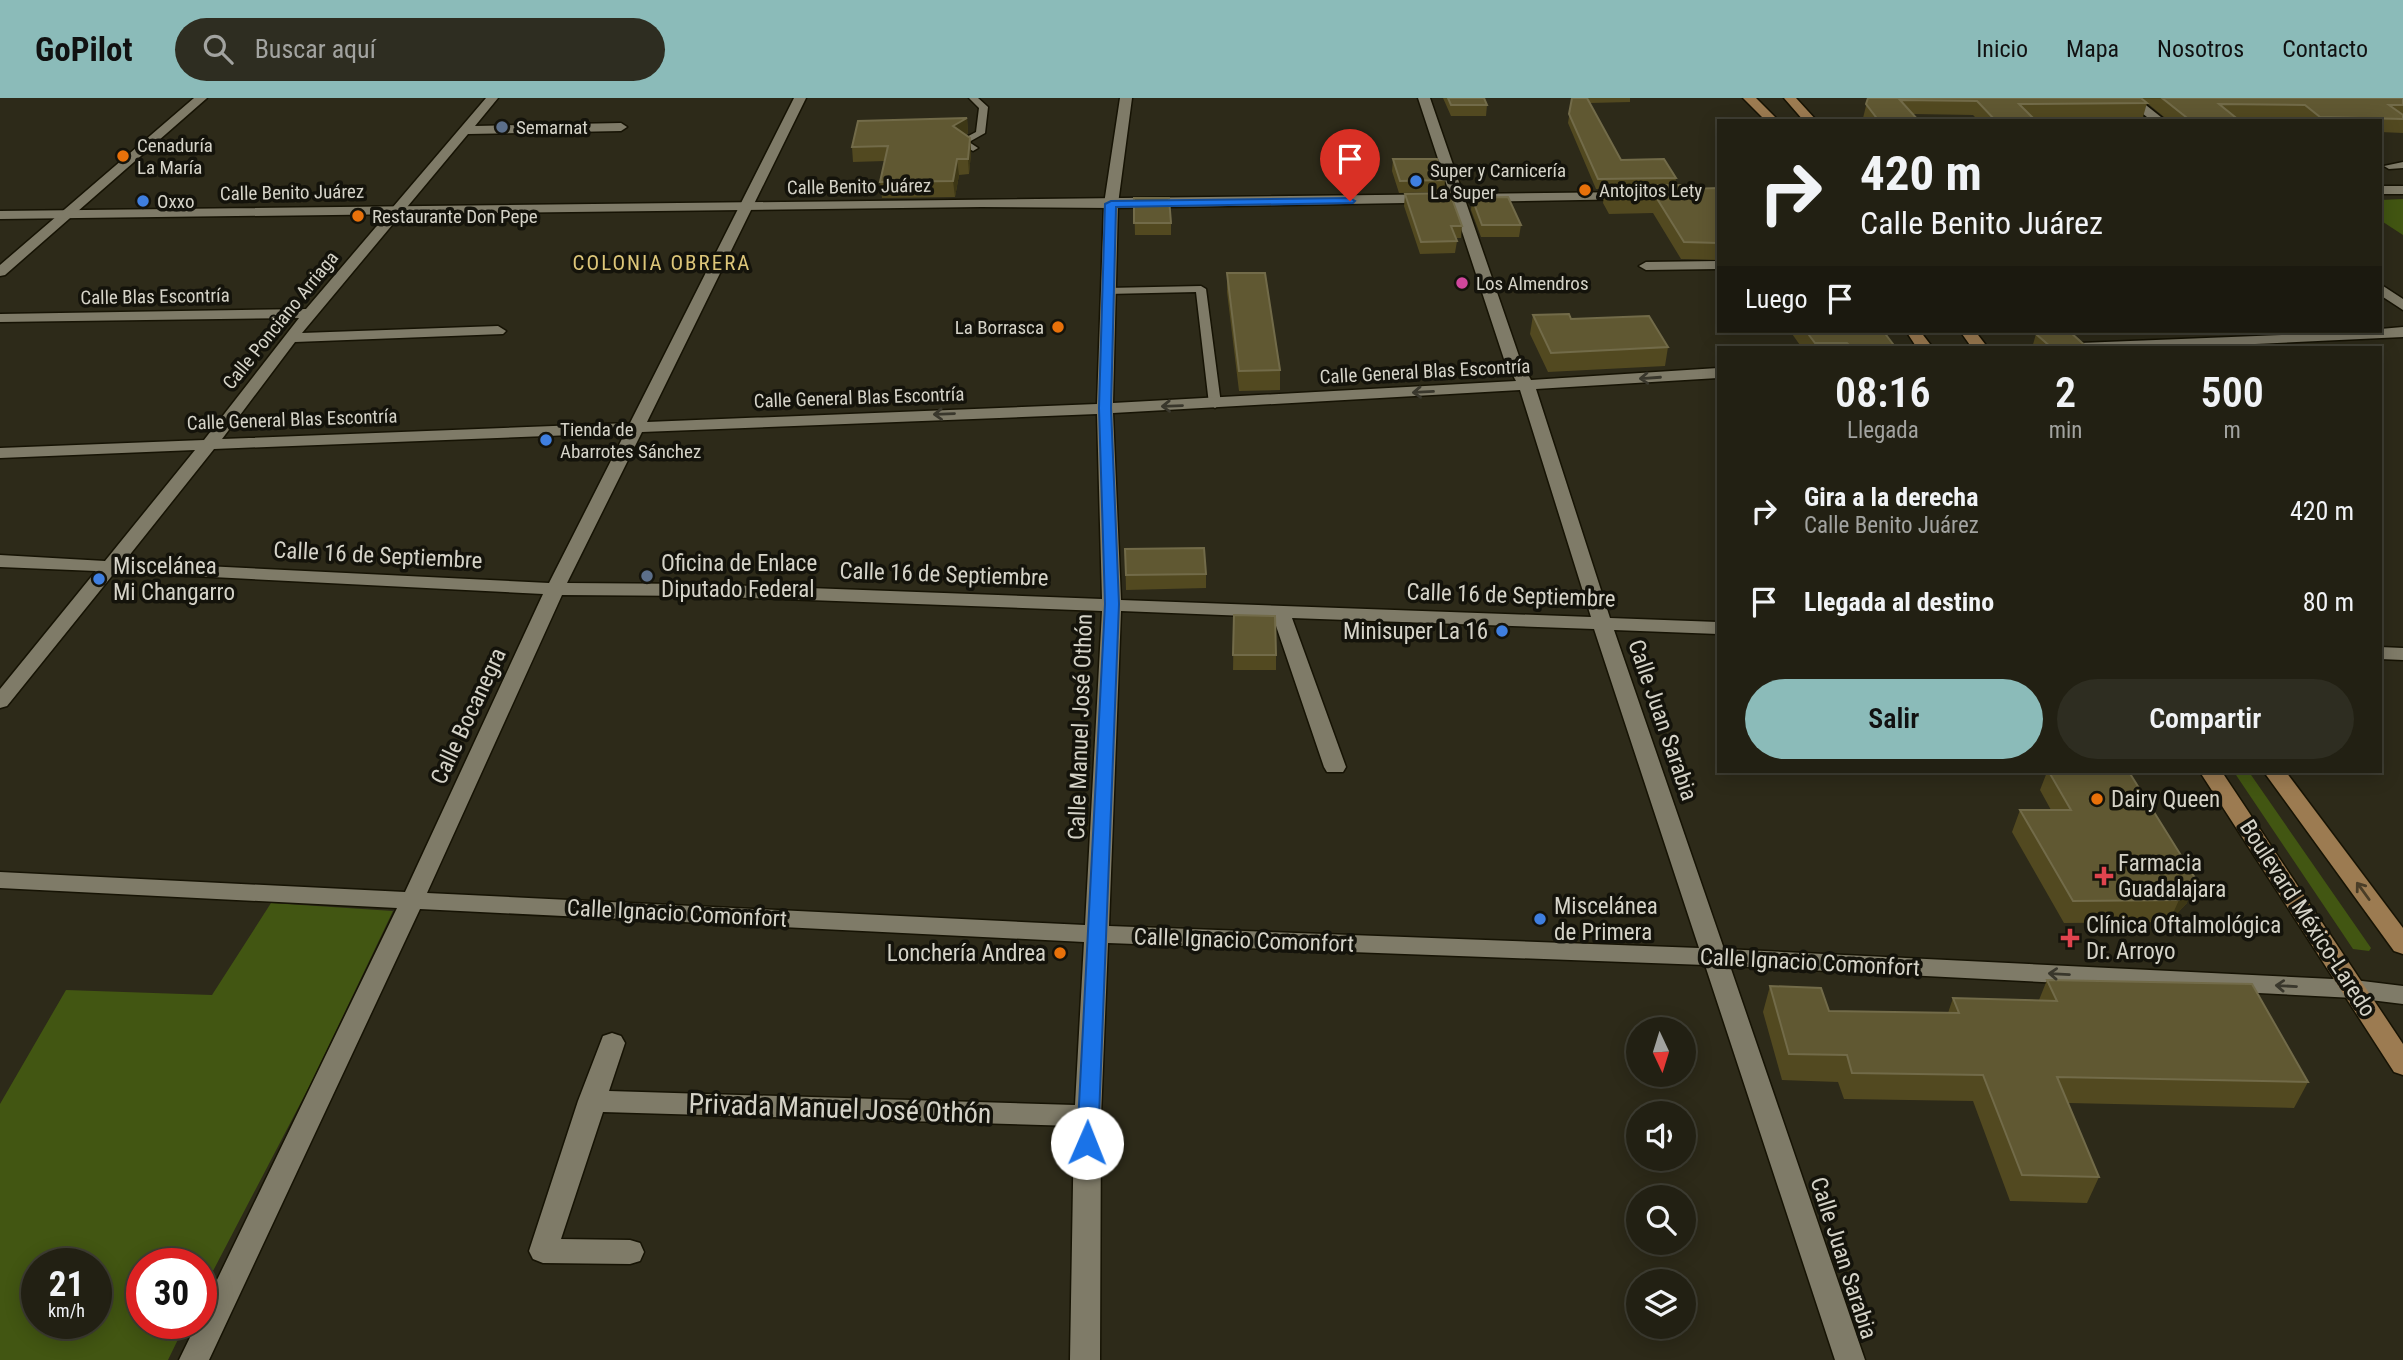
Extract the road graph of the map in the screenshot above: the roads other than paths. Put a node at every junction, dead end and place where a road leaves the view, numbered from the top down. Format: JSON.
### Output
{"nodes":[{"id":1,"x":201,"y":98,"type":"edge"},
{"id":2,"x":492,"y":98,"type":"edge"},
{"id":3,"x":800,"y":98,"type":"edge"},
{"id":4,"x":973,"y":98,"type":"edge"},
{"id":5,"x":1126,"y":98,"type":"edge"},
{"id":6,"x":1424,"y":98,"type":"edge"},
{"id":7,"x":1749,"y":98,"type":"edge"},
{"id":8,"x":1790,"y":98,"type":"edge"},
{"id":9,"x":2129,"y":98,"type":"edge"},
{"id":10,"x":1771,"y":119,"type":"edge"},
{"id":11,"x":1809,"y":119,"type":"edge"},
{"id":12,"x":2157,"y":119,"type":"edge"},
{"id":13,"x":621,"y":127,"type":"dead end"},
{"id":14,"x":463,"y":130,"type":"junction"},
{"id":15,"x":973,"y":148,"type":"edge"},
{"id":16,"x":2403,"y":165,"type":"edge"},
{"id":17,"x":2389,"y":166,"type":"dead end"},
{"id":18,"x":2382,"y":190,"type":"edge"},
{"id":19,"x":2403,"y":190,"type":"edge"},
{"id":20,"x":1649,"y":196,"type":"edge"},
{"id":21,"x":1456,"y":199,"type":"junction"},
{"id":22,"x":1111,"y":204,"type":"junction"},
{"id":23,"x":746,"y":208,"type":"junction"},
{"id":24,"x":398,"y":209,"type":"junction"},
{"id":25,"x":69,"y":214,"type":"junction"},
{"id":26,"x":0,"y":215,"type":"edge"},
{"id":27,"x":1717,"y":265,"type":"edge"},
{"id":28,"x":1646,"y":266,"type":"dead end"},
{"id":29,"x":0,"y":272,"type":"edge"},
{"id":30,"x":2382,"y":290,"type":"edge"},
{"id":31,"x":1107,"y":291,"type":"junction"},
{"id":32,"x":2403,"y":306,"type":"edge"},
{"id":33,"x":310,"y":313,"type":"junction"},
{"id":34,"x":0,"y":318,"type":"edge"},
{"id":35,"x":498,"y":331,"type":"dead end"},
{"id":36,"x":2403,"y":332,"type":"edge"},
{"id":37,"x":291,"y":338,"type":"junction"},
{"id":38,"x":2120,"y":346,"type":"edge"},
{"id":39,"x":1717,"y":373,"type":"edge"},
{"id":40,"x":1527,"y":386,"type":"junction"},
{"id":41,"x":1215,"y":404,"type":"junction"},
{"id":42,"x":1105,"y":408,"type":"junction"},
{"id":43,"x":637,"y":428,"type":"junction"},
{"id":44,"x":210,"y":443,"type":"junction"},
{"id":45,"x":0,"y":453,"type":"edge"},
{"id":46,"x":0,"y":561,"type":"edge"},
{"id":47,"x":111,"y":565,"type":"junction"},
{"id":48,"x":555,"y":589,"type":"junction"},
{"id":49,"x":1112,"y":604,"type":"junction"},
{"id":50,"x":1280,"y":610,"type":"junction"},
{"id":51,"x":1602,"y":623,"type":"junction"},
{"id":52,"x":1717,"y":628,"type":"edge"},
{"id":53,"x":2382,"y":653,"type":"edge"},
{"id":54,"x":2403,"y":654,"type":"edge"},
{"id":55,"x":0,"y":702,"type":"edge"},
{"id":56,"x":1335,"y":767,"type":"dead end"},
{"id":57,"x":2212,"y":773,"type":"edge"},
{"id":58,"x":2276,"y":773,"type":"edge"},
{"id":59,"x":0,"y":880,"type":"edge"},
{"id":60,"x":413,"y":899,"type":"junction"},
{"id":61,"x":1098,"y":934,"type":"junction"},
{"id":62,"x":2403,"y":946,"type":"edge"},
{"id":63,"x":1716,"y":957,"type":"junction"},
{"id":64,"x":2354,"y":989,"type":"junction"},
{"id":65,"x":2403,"y":995,"type":"edge"},
{"id":66,"x":612,"y":1043,"type":"dead end"},
{"id":67,"x":2403,"y":1065,"type":"edge"},
{"id":68,"x":592,"y":1101,"type":"junction"},
{"id":69,"x":1088,"y":1116,"type":"junction"},
{"id":70,"x":630,"y":1252,"type":"dead end"},
{"id":71,"x":194,"y":1360,"type":"edge"},
{"id":72,"x":1085,"y":1360,"type":"edge"},
{"id":73,"x":1850,"y":1360,"type":"edge"}],
"edges":[{"from":1,"to":25,"type":"street"},
{"from":2,"to":14,"type":"street","name":"Calle Ponciano Arriaga"},
{"from":3,"to":23,"type":"street","name":"Calle Bocanegra"},
{"from":4,"to":15,"type":"lane"},
{"from":5,"to":22,"type":"street","name":"Calle Manuel José Othón"},
{"from":6,"to":21,"type":"street","name":"Calle Juan Sarabia"},
{"from":7,"to":10,"type":"main road"},
{"from":8,"to":11,"type":"main road"},
{"from":9,"to":12,"type":"street"},
{"from":13,"to":14,"type":"street"},
{"from":14,"to":24,"type":"street","name":"Calle Ponciano Arriaga"},
{"from":16,"to":17,"type":"lane"},
{"from":18,"to":19,"type":"street"},
{"from":20,"to":21,"type":"street","name":"Calle Benito Juárez"},
{"from":21,"to":22,"type":"street","name":"Calle Benito Juárez"},
{"from":21,"to":40,"type":"street","name":"Calle Juan Sarabia"},
{"from":22,"to":23,"type":"street","name":"Calle Benito Juárez"},
{"from":22,"to":31,"type":"street","name":"Calle Manuel José Othón"},
{"from":23,"to":24,"type":"street","name":"Calle Benito Juárez"},
{"from":23,"to":43,"type":"street","name":"Calle Bocanegra"},
{"from":24,"to":25,"type":"street","name":"Calle Benito Juárez"},
{"from":24,"to":33,"type":"street","name":"Calle Ponciano Arriaga"},
{"from":25,"to":26,"type":"street","name":"Calle Benito Juárez"},
{"from":25,"to":29,"type":"street"},
{"from":27,"to":28,"type":"street"},
{"from":30,"to":32,"type":"street"},
{"from":31,"to":41,"type":"lane"},
{"from":31,"to":42,"type":"street","name":"Calle Manuel José Othón"},
{"from":33,"to":34,"type":"street","name":"Calle Blas Escontría"},
{"from":33,"to":37,"type":"street","name":"Calle Ponciano Arriaga"},
{"from":35,"to":37,"type":"street"},
{"from":36,"to":38,"type":"street"},
{"from":37,"to":44,"type":"street","name":"Calle Ponciano Arriaga"},
{"from":39,"to":40,"type":"street","name":"Calle General Blas Escontría","one_way":true},
{"from":40,"to":41,"type":"street","name":"Calle General Blas Escontría","one_way":true},
{"from":40,"to":51,"type":"street","name":"Calle Juan Sarabia"},
{"from":41,"to":42,"type":"street","name":"Calle General Blas Escontría","one_way":true},
{"from":42,"to":43,"type":"street","name":"Calle General Blas Escontría","one_way":true},
{"from":42,"to":49,"type":"street","name":"Calle Manuel José Othón"},
{"from":43,"to":44,"type":"street","name":"Calle General Blas Escontría"},
{"from":43,"to":48,"type":"street","name":"Calle Bocanegra"},
{"from":44,"to":45,"type":"street","name":"Calle General Blas Escontría"},
{"from":44,"to":47,"type":"street","name":"Calle Ponciano Arriaga"},
{"from":46,"to":47,"type":"street","name":"Calle 16 de Septiembre"},
{"from":47,"to":48,"type":"street","name":"Calle 16 de Septiembre"},
{"from":47,"to":55,"type":"street","name":"Calle Ponciano Arriaga"},
{"from":48,"to":49,"type":"street","name":"Calle 16 de Septiembre"},
{"from":48,"to":60,"type":"street","name":"Calle Bocanegra"},
{"from":49,"to":50,"type":"street","name":"Calle 16 de Septiembre"},
{"from":49,"to":61,"type":"street","name":"Calle Manuel José Othón"},
{"from":50,"to":51,"type":"street","name":"Calle 16 de Septiembre"},
{"from":50,"to":56,"type":"street"},
{"from":51,"to":52,"type":"street","name":"Calle 16 de Septiembre"},
{"from":51,"to":63,"type":"street","name":"Calle Juan Sarabia"},
{"from":53,"to":54,"type":"street"},
{"from":57,"to":64,"type":"main road","name":"Boulevard México-Laredo"},
{"from":62,"to":58,"type":"main road","one_way":true},
{"from":59,"to":60,"type":"street","name":"Calle Ignacio Comonfort"},
{"from":60,"to":61,"type":"street","name":"Calle Ignacio Comonfort"},
{"from":60,"to":71,"type":"street","name":"Calle Bocanegra"},
{"from":61,"to":63,"type":"street","name":"Calle Ignacio Comonfort"},
{"from":61,"to":69,"type":"street","name":"Calle Manuel José Othón"},
{"from":64,"to":63,"type":"street","name":"Calle Ignacio Comonfort","one_way":true},
{"from":63,"to":73,"type":"street","name":"Calle Juan Sarabia"},
{"from":64,"to":65,"type":"street","name":"Calle Ignacio Comonfort"},
{"from":64,"to":67,"type":"main road","name":"Boulevard México-Laredo"},
{"from":66,"to":68,"type":"street"},
{"from":68,"to":69,"type":"street","name":"Privada Manuel José Othón"},
{"from":68,"to":70,"type":"street"},
{"from":69,"to":72,"type":"street","name":"Calle Manuel José Othón"}]}
